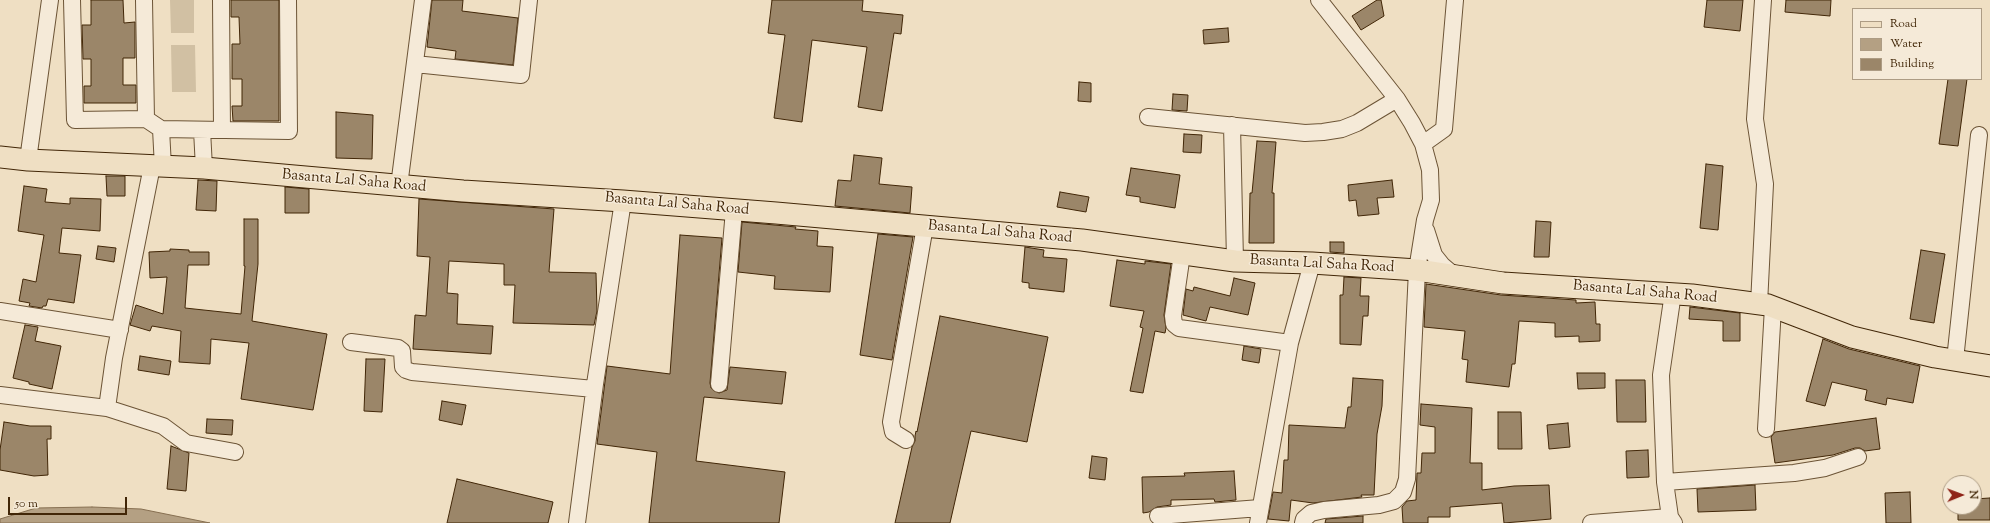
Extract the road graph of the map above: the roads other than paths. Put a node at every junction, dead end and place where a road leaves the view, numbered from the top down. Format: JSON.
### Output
{"nodes":[{"id":1,"x":50,"y":0,"type":"edge"},
{"id":2,"x":72,"y":0,"type":"edge"},
{"id":3,"x":144,"y":0,"type":"edge"},
{"id":4,"x":221,"y":0,"type":"edge"},
{"id":5,"x":288,"y":0,"type":"edge"},
{"id":6,"x":423,"y":0,"type":"edge"},
{"id":7,"x":529,"y":0,"type":"edge"},
{"id":8,"x":1319,"y":0,"type":"edge"},
{"id":9,"x":1455,"y":0,"type":"edge"},
{"id":10,"x":1763,"y":0,"type":"edge"},
{"id":11,"x":415,"y":64,"type":"junction"},
{"id":12,"x":1397,"y":99,"type":"junction"},
{"id":13,"x":1148,"y":117,"type":"dead end"},
{"id":14,"x":146,"y":119,"type":"junction"},
{"id":15,"x":1232,"y":125,"type":"junction"},
{"id":16,"x":222,"y":129,"type":"junction"},
{"id":17,"x":161,"y":130,"type":"junction"},
{"id":18,"x":202,"y":130,"type":"junction"},
{"id":19,"x":1979,"y":135,"type":"dead end"},
{"id":20,"x":1423,"y":144,"type":"junction"},
{"id":21,"x":0,"y":157,"type":"edge"},
{"id":22,"x":28,"y":160,"type":"junction"},
{"id":23,"x":157,"y":167,"type":"junction"},
{"id":24,"x":204,"y":168,"type":"junction"},
{"id":25,"x":399,"y":186,"type":"junction"},
{"id":26,"x":623,"y":201,"type":"junction"},
{"id":27,"x":734,"y":210,"type":"junction"},
{"id":28,"x":1425,"y":220,"type":"junction"},
{"id":29,"x":925,"y":226,"type":"junction"},
{"id":30,"x":1182,"y":254,"type":"junction"},
{"id":31,"x":1235,"y":261,"type":"junction"},
{"id":32,"x":1312,"y":263,"type":"junction"},
{"id":33,"x":1417,"y":270,"type":"junction"},
{"id":34,"x":1455,"y":276,"type":"junction"},
{"id":35,"x":1673,"y":293,"type":"junction"},
{"id":36,"x":1766,"y":306,"type":"junction"},
{"id":37,"x":0,"y":311,"type":"edge"},
{"id":38,"x":120,"y":330,"type":"junction"},
{"id":39,"x":351,"y":342,"type":"dead end"},
{"id":40,"x":1290,"y":342,"type":"junction"},
{"id":41,"x":1955,"y":360,"type":"junction"},
{"id":42,"x":1990,"y":366,"type":"edge"},
{"id":43,"x":719,"y":384,"type":"dead end"},
{"id":44,"x":594,"y":389,"type":"junction"},
{"id":45,"x":0,"y":395,"type":"edge"},
{"id":46,"x":107,"y":408,"type":"junction"},
{"id":47,"x":1766,"y":429,"type":"dead end"},
{"id":48,"x":906,"y":440,"type":"dead end"},
{"id":49,"x":235,"y":452,"type":"dead end"},
{"id":50,"x":1858,"y":457,"type":"dead end"},
{"id":51,"x":1665,"y":482,"type":"junction"},
{"id":52,"x":1158,"y":516,"type":"dead end"},
{"id":53,"x":1259,"y":516,"type":"edge"},
{"id":54,"x":1672,"y":520,"type":"edge"},
{"id":55,"x":577,"y":523,"type":"edge"},
{"id":56,"x":1303,"y":523,"type":"edge"},
{"id":57,"x":1591,"y":523,"type":"edge"}],
"edges":[{"from":1,"to":22,"type":"street"},
{"from":2,"to":14,"type":"street"},
{"from":3,"to":14,"type":"street"},
{"from":4,"to":16,"type":"street"},
{"from":5,"to":16,"type":"street"},
{"from":6,"to":11,"type":"street"},
{"from":7,"to":11,"type":"street"},
{"from":8,"to":12,"type":"street"},
{"from":9,"to":20,"type":"street"},
{"from":10,"to":36,"type":"street"},
{"from":11,"to":25,"type":"street"},
{"from":12,"to":15,"type":"street"},
{"from":12,"to":20,"type":"street"},
{"from":13,"to":15,"type":"street"},
{"from":14,"to":17,"type":"street"},
{"from":15,"to":31,"type":"street"},
{"from":16,"to":18,"type":"street"},
{"from":17,"to":18,"type":"street"},
{"from":17,"to":23,"type":"street"},
{"from":18,"to":24,"type":"street"},
{"from":19,"to":41,"type":"street"},
{"from":20,"to":28,"type":"street"},
{"from":21,"to":22,"type":"main road","name":"Basanta Lal Saha Road"},
{"from":22,"to":23,"type":"main road","name":"Basanta Lal Saha Road"},
{"from":23,"to":24,"type":"main road","name":"Basanta Lal Saha Road"},
{"from":23,"to":38,"type":"street"},
{"from":24,"to":25,"type":"main road","name":"Basanta Lal Saha Road"},
{"from":25,"to":26,"type":"main road","name":"Basanta Lal Saha Road"},
{"from":26,"to":27,"type":"main road","name":"Basanta Lal Saha Road"},
{"from":26,"to":44,"type":"street"},
{"from":27,"to":29,"type":"main road","name":"Basanta Lal Saha Road"},
{"from":27,"to":43,"type":"street"},
{"from":28,"to":33,"type":"street"},
{"from":28,"to":34,"type":"street"},
{"from":29,"to":30,"type":"main road","name":"Basanta Lal Saha Road"},
{"from":29,"to":48,"type":"street"},
{"from":30,"to":31,"type":"main road","name":"Basanta Lal Saha Road"},
{"from":30,"to":40,"type":"street"},
{"from":31,"to":32,"type":"main road","name":"Basanta Lal Saha Road"},
{"from":32,"to":33,"type":"main road","name":"Basanta Lal Saha Road"},
{"from":32,"to":40,"type":"street"},
{"from":33,"to":34,"type":"main road","name":"Basanta Lal Saha Road"},
{"from":33,"to":56,"type":"street"},
{"from":34,"to":35,"type":"main road","name":"Basanta Lal Saha Road"},
{"from":35,"to":36,"type":"main road","name":"Basanta Lal Saha Road"},
{"from":35,"to":51,"type":"street"},
{"from":36,"to":41,"type":"main road","name":"Basanta Lal Saha Road"},
{"from":36,"to":47,"type":"street"},
{"from":37,"to":38,"type":"street"},
{"from":38,"to":46,"type":"street"},
{"from":39,"to":44,"type":"street"},
{"from":40,"to":53,"type":"street"},
{"from":41,"to":42,"type":"main road","name":"Basanta Lal Saha Road"},
{"from":44,"to":55,"type":"street"},
{"from":45,"to":46,"type":"street"},
{"from":46,"to":49,"type":"street"},
{"from":50,"to":51,"type":"street"},
{"from":51,"to":54,"type":"street"},
{"from":52,"to":53,"type":"street"},
{"from":54,"to":57,"type":"street"}]}
